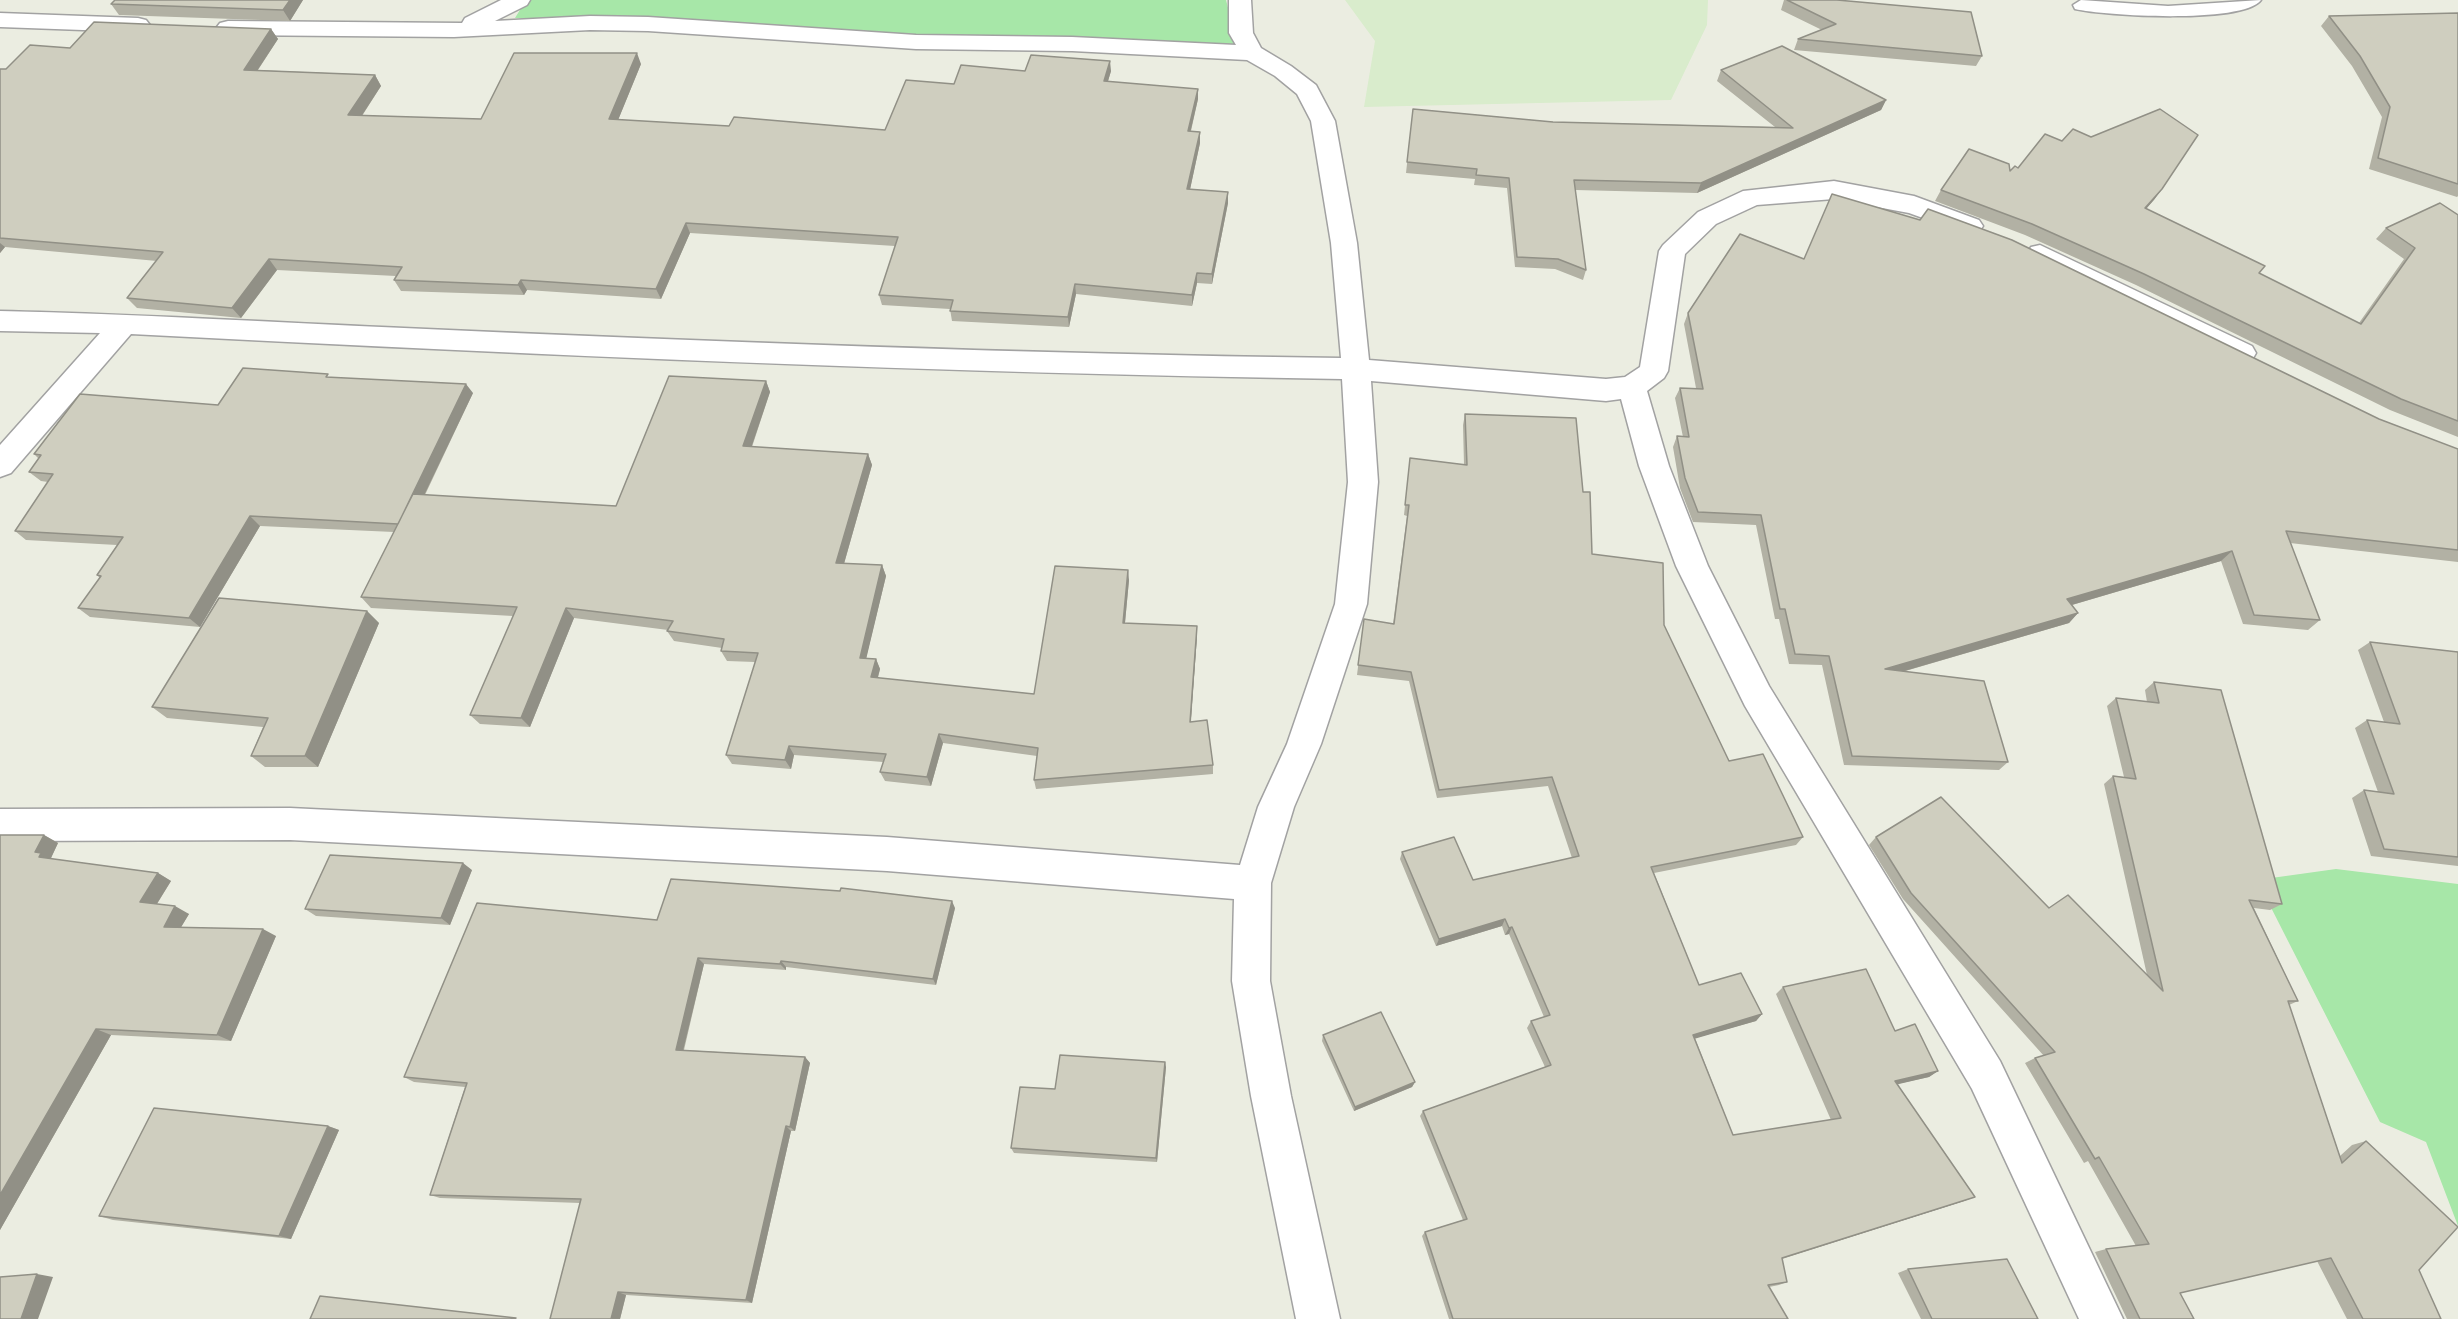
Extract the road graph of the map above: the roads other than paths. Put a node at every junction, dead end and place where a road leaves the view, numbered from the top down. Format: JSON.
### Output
{"nodes":[{"id":1,"x":519,"y":0,"type":"edge"},
{"id":2,"x":1240,"y":0,"type":"edge"},
{"id":3,"x":2253,"y":0,"type":"edge"},
{"id":4,"x":2081,"y":5,"type":"dead end"},
{"id":5,"x":0,"y":20,"type":"edge"},
{"id":6,"x":155,"y":26,"type":"edge"},
{"id":7,"x":201,"y":27,"type":"edge"},
{"id":8,"x":454,"y":30,"type":"junction"},
{"id":9,"x":1252,"y":52,"type":"junction"},
{"id":10,"x":0,"y":321,"type":"edge"},
{"id":11,"x":124,"y":324,"type":"junction"},
{"id":12,"x":2270,"y":367,"type":"edge"},
{"id":13,"x":1356,"y":369,"type":"junction"},
{"id":14,"x":1632,"y":387,"type":"junction"},
{"id":15,"x":0,"y":465,"type":"edge"},
{"id":16,"x":0,"y":825,"type":"edge"},
{"id":17,"x":1253,"y":883,"type":"junction"},
{"id":18,"x":1318,"y":1319,"type":"edge"},
{"id":19,"x":2101,"y":1319,"type":"edge"}],
"edges":[{"from":1,"to":8,"type":"street"},
{"from":2,"to":9,"type":"street"},
{"from":3,"to":4,"type":"lane"},
{"from":5,"to":6,"type":"street"},
{"from":7,"to":8,"type":"street"},
{"from":8,"to":9,"type":"street"},
{"from":9,"to":13,"type":"street"},
{"from":10,"to":11,"type":"street"},
{"from":11,"to":13,"type":"street"},
{"from":11,"to":15,"type":"street"},
{"from":12,"to":14,"type":"street"},
{"from":13,"to":14,"type":"street"},
{"from":13,"to":17,"type":"street"},
{"from":14,"to":19,"type":"street"},
{"from":16,"to":17,"type":"street"},
{"from":17,"to":18,"type":"street"}]}
